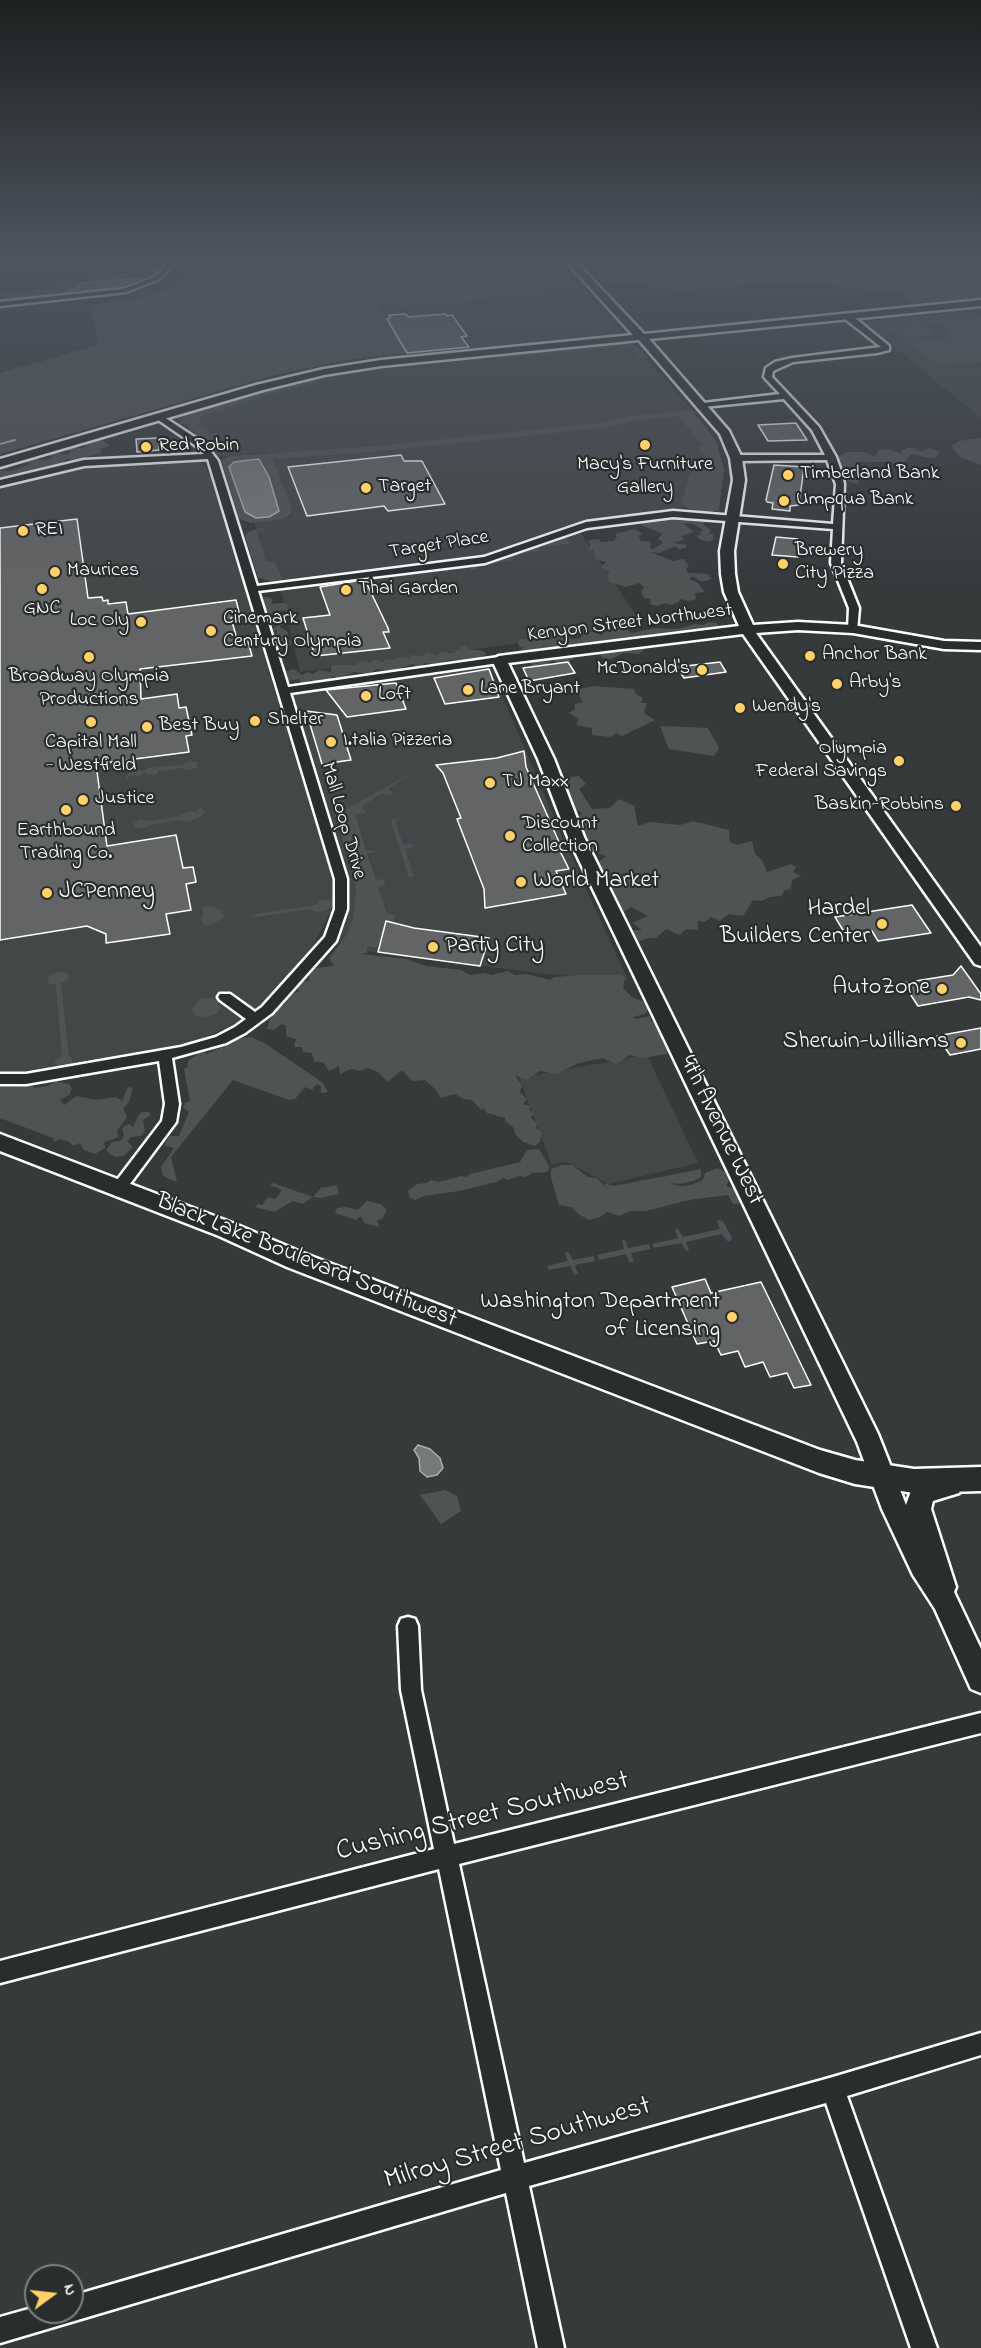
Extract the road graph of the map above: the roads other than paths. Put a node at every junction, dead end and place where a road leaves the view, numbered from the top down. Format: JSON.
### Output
{"nodes":[{"id":1,"x":334,"y":371,"type":"edge"},
{"id":2,"x":671,"y":371,"type":"edge"},
{"id":3,"x":769,"y":371,"type":"edge"},
{"id":4,"x":783,"y":394,"type":"junction"},
{"id":5,"x":701,"y":403,"type":"junction"},
{"id":6,"x":158,"y":417,"type":"junction"},
{"id":7,"x":196,"y":441,"type":"junction"},
{"id":8,"x":211,"y":456,"type":"junction"},
{"id":9,"x":832,"y":457,"type":"junction"},
{"id":10,"x":178,"y":458,"type":"junction"},
{"id":11,"x":736,"y":458,"type":"junction"},
{"id":12,"x":0,"y":463,"type":"edge"},
{"id":13,"x":216,"y":467,"type":"junction"},
{"id":14,"x":0,"y":483,"type":"edge"},
{"id":15,"x":734,"y":519,"type":"junction"},
{"id":16,"x":836,"y":527,"type":"junction"},
{"id":17,"x":253,"y":589,"type":"junction"},
{"id":18,"x":853,"y":629,"type":"junction"},
{"id":19,"x":748,"y":630,"type":"junction"},
{"id":20,"x":981,"y":646,"type":"edge"},
{"id":21,"x":500,"y":660,"type":"junction"},
{"id":22,"x":284,"y":691,"type":"junction"},
{"id":23,"x":981,"y":960,"type":"edge"},
{"id":24,"x":225,"y":997,"type":"dead end"},
{"id":25,"x":256,"y":1019,"type":"junction"},
{"id":26,"x":165,"y":1055,"type":"junction"},
{"id":27,"x":0,"y":1079,"type":"edge"},
{"id":28,"x":0,"y":1142,"type":"edge"},
{"id":29,"x":119,"y":1188,"type":"junction"},
{"id":30,"x":884,"y":1478,"type":"junction"},
{"id":31,"x":973,"y":1480,"type":"edge"},
{"id":32,"x":944,"y":1600,"type":"junction"},
{"id":33,"x":408,"y":1626,"type":"dead end"},
{"id":34,"x":981,"y":1678,"type":"edge"},
{"id":35,"x":981,"y":1723,"type":"edge"},
{"id":36,"x":446,"y":1857,"type":"junction"},
{"id":37,"x":0,"y":1972,"type":"edge"},
{"id":38,"x":981,"y":2044,"type":"edge"},
{"id":39,"x":833,"y":2089,"type":"junction"},
{"id":40,"x":514,"y":2178,"type":"junction"},
{"id":41,"x":84,"y":2305,"type":"edge"},
{"id":42,"x":24,"y":2323,"type":"edge"},
{"id":43,"x":0,"y":2330,"type":"edge"},
{"id":44,"x":551,"y":2348,"type":"edge"},
{"id":45,"x":924,"y":2348,"type":"edge"}],
"edges":[{"from":1,"to":6,"type":"main road"},
{"from":2,"to":5,"type":"main road"},
{"from":3,"to":4,"type":"street"},
{"from":4,"to":5,"type":"street"},
{"from":4,"to":9,"type":"street"},
{"from":5,"to":11,"type":"main road"},
{"from":6,"to":7,"type":"street"},
{"from":6,"to":12,"type":"main road"},
{"from":7,"to":8,"type":"street"},
{"from":7,"to":10,"type":"street"},
{"from":8,"to":10,"type":"street"},
{"from":8,"to":13,"type":"street","name":"Mall Loop Drive"},
{"from":9,"to":11,"type":"street"},
{"from":9,"to":16,"type":"street"},
{"from":10,"to":13,"type":"street"},
{"from":10,"to":14,"type":"street"},
{"from":11,"to":15,"type":"main road"},
{"from":13,"to":17,"type":"street","name":"Mall Loop Drive"},
{"from":15,"to":16,"type":"street","name":"Target Place"},
{"from":15,"to":17,"type":"street","name":"Target Place"},
{"from":15,"to":19,"type":"main road"},
{"from":16,"to":18,"type":"street"},
{"from":17,"to":22,"type":"street","name":"Mall Loop Drive"},
{"from":18,"to":19,"type":"main road","name":"Kenyon Street Northwest"},
{"from":18,"to":20,"type":"main road","name":"Kenyon Street Northwest"},
{"from":19,"to":21,"type":"main road","name":"Kenyon Street Northwest"},
{"from":19,"to":23,"type":"main road"},
{"from":21,"to":22,"type":"street","name":"Kenyon Street Northwest"},
{"from":21,"to":30,"type":"main road","name":"4th Avenue West"},
{"from":22,"to":25,"type":"street","name":"Mall Loop Drive"},
{"from":24,"to":25,"type":"street"},
{"from":25,"to":26,"type":"street","name":"Mall Loop Drive"},
{"from":26,"to":27,"type":"street","name":"Mall Loop Drive"},
{"from":26,"to":29,"type":"street"},
{"from":28,"to":29,"type":"main road","name":"Black Lake Boulevard Southwest"},
{"from":29,"to":30,"type":"main road","name":"Black Lake Boulevard Southwest"},
{"from":30,"to":31,"type":"main road","name":"Black Lake Boulevard Southwest"},
{"from":30,"to":32,"type":"main road","name":"4th Avenue West"},
{"from":31,"to":32,"type":"main road","name":"4th Avenue West"},
{"from":32,"to":34,"type":"main road","name":"4th Avenue West"},
{"from":33,"to":36,"type":"street"},
{"from":35,"to":36,"type":"street","name":"Cushing Street Southwest"},
{"from":36,"to":37,"type":"street","name":"Cushing Street Southwest"},
{"from":36,"to":40,"type":"street"},
{"from":38,"to":39,"type":"street","name":"Milroy Street Southwest"},
{"from":39,"to":40,"type":"street","name":"Milroy Street Southwest"},
{"from":39,"to":45,"type":"street"},
{"from":40,"to":41,"type":"street","name":"Milroy Street Southwest"},
{"from":40,"to":44,"type":"street"},
{"from":42,"to":43,"type":"street"}]}
